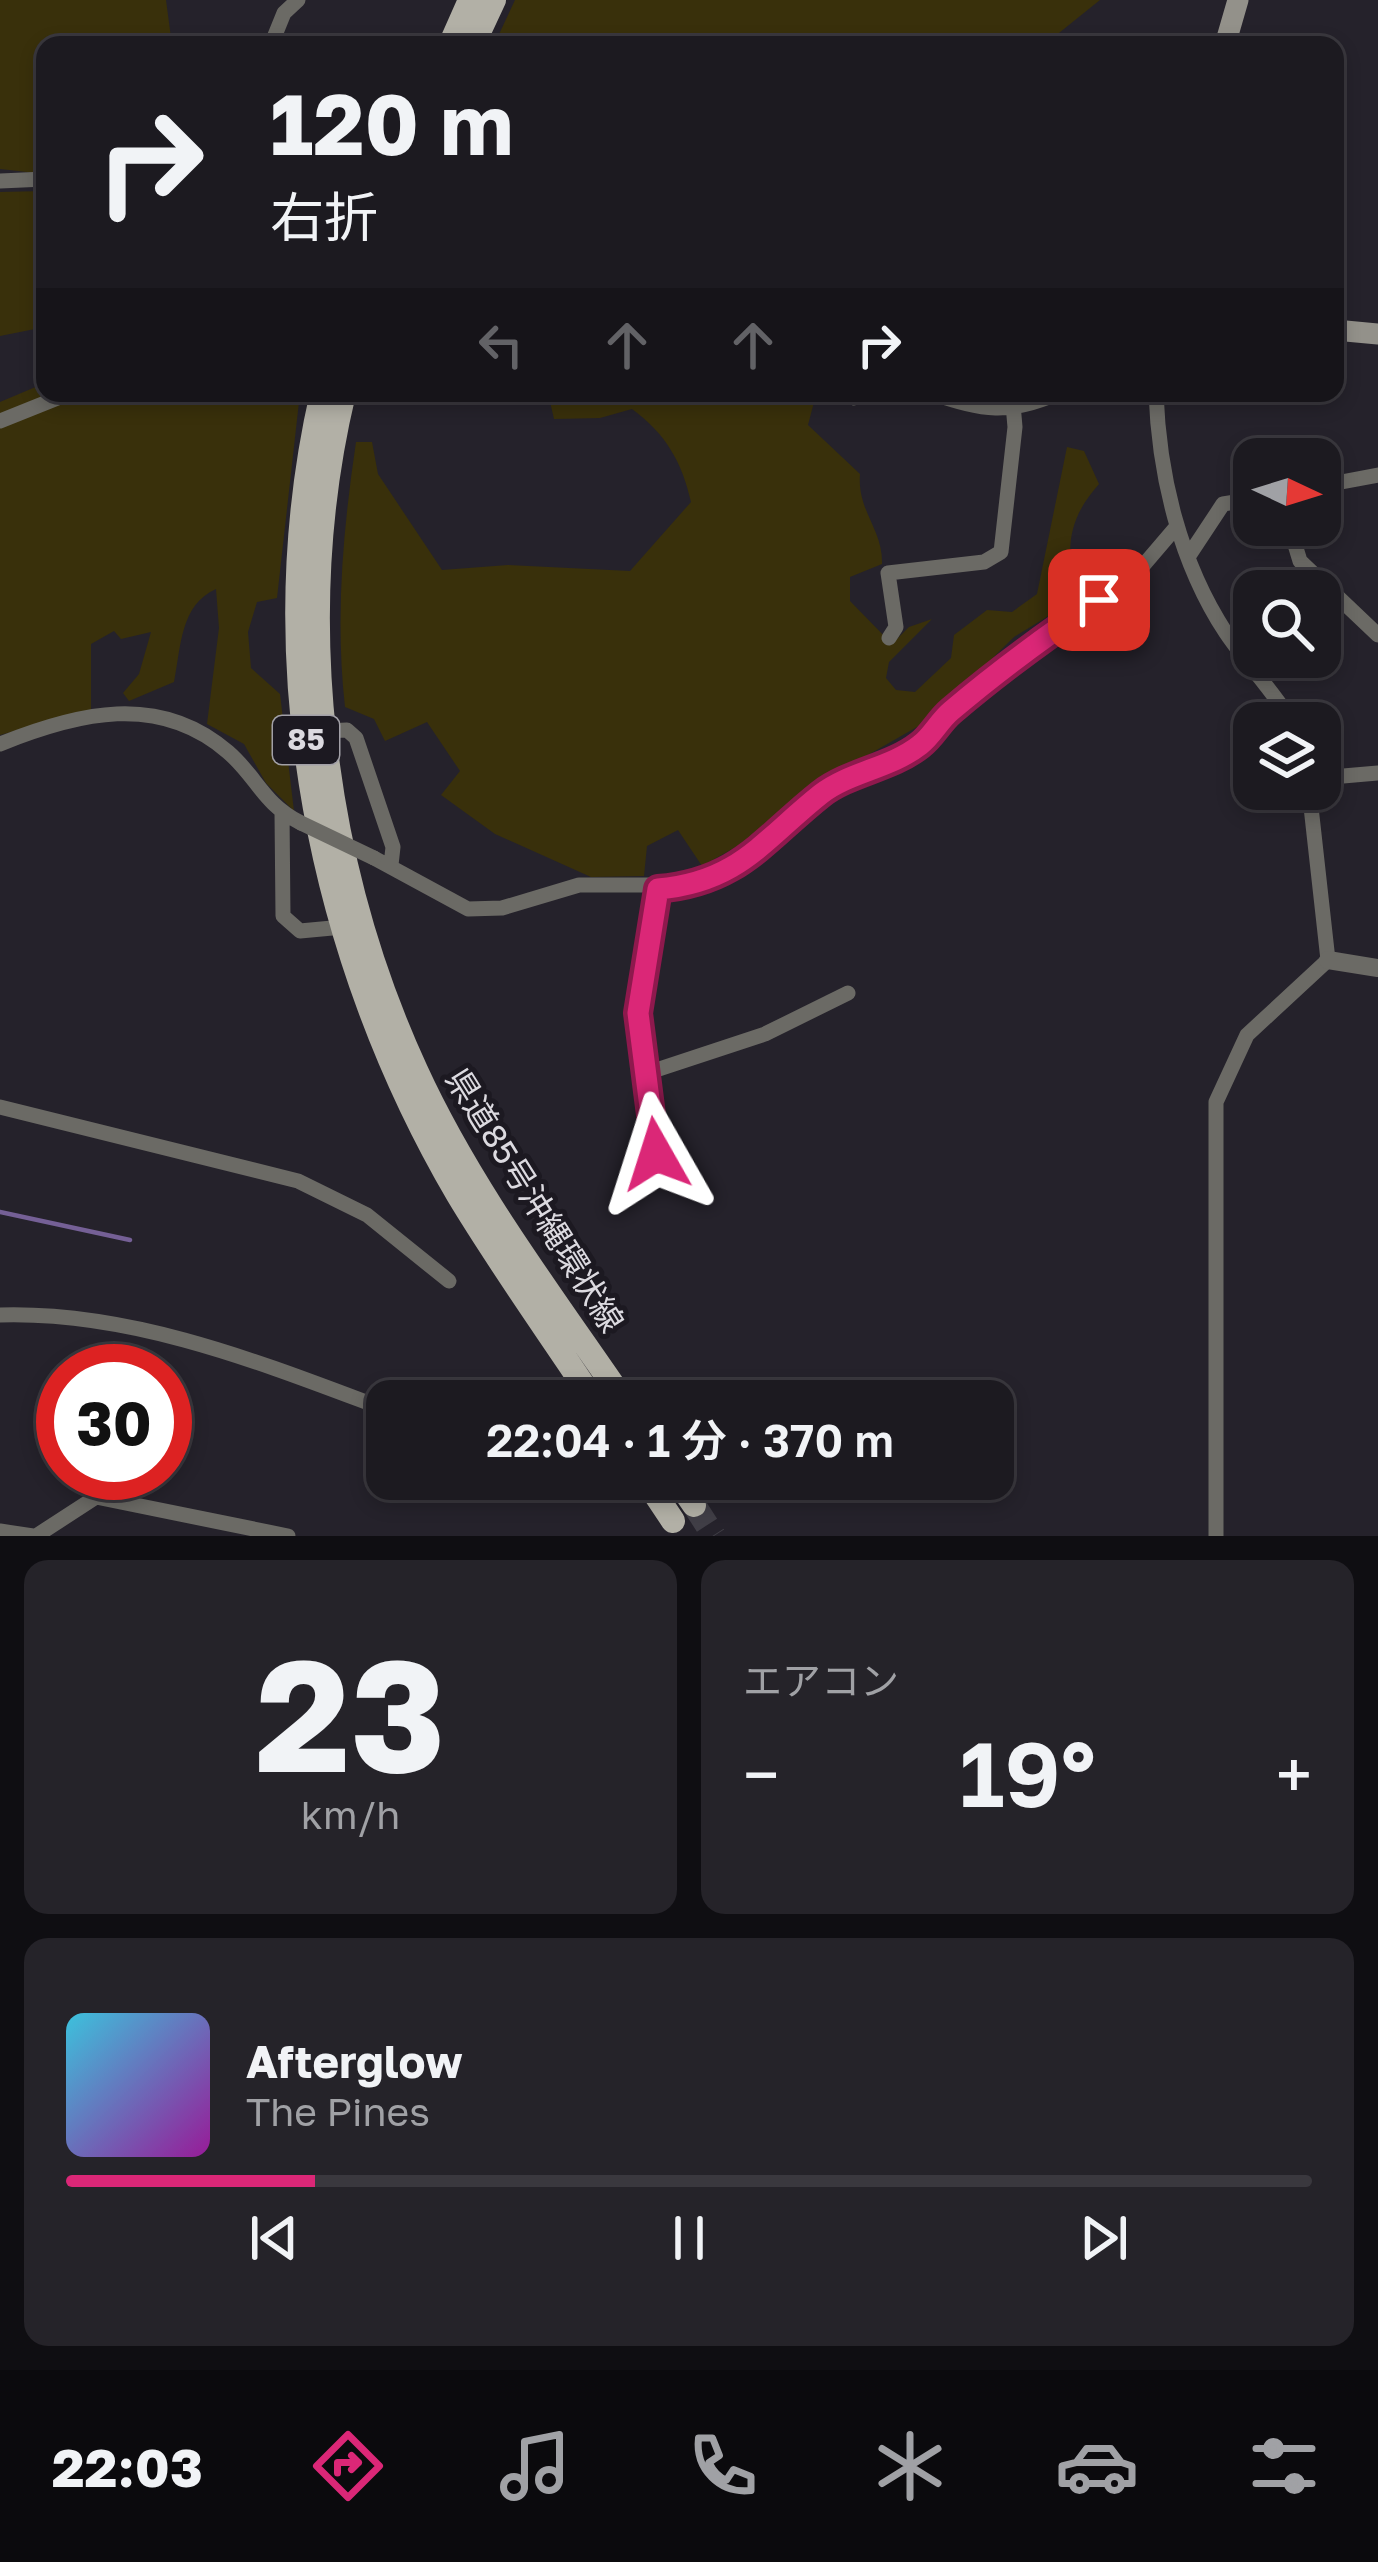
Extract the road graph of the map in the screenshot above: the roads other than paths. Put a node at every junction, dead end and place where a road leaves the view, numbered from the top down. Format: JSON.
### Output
{"nodes":[{"id":1,"x":298,"y":0,"type":"edge"},
{"id":2,"x":470,"y":0,"type":"edge"},
{"id":3,"x":494,"y":0,"type":"edge"},
{"id":4,"x":1238,"y":0,"type":"edge"},
{"id":5,"x":275,"y":36,"type":"edge"},
{"id":6,"x":454,"y":36,"type":"edge"},
{"id":7,"x":477,"y":36,"type":"edge"},
{"id":8,"x":1228,"y":36,"type":"edge"},
{"id":9,"x":36,"y":179,"type":"edge"},
{"id":10,"x":0,"y":181,"type":"edge"},
{"id":11,"x":1344,"y":332,"type":"edge"},
{"id":12,"x":1378,"y":334,"type":"edge"},
{"id":13,"x":48,"y":402,"type":"edge"},
{"id":14,"x":321,"y":402,"type":"edge"},
{"id":15,"x":343,"y":402,"type":"edge"},
{"id":16,"x":958,"y":402,"type":"edge"},
{"id":17,"x":1013,"y":402,"type":"edge"},
{"id":18,"x":1036,"y":402,"type":"edge"},
{"id":19,"x":1156,"y":402,"type":"edge"},
{"id":20,"x":1014,"y":411,"type":"junction"},
{"id":21,"x":0,"y":422,"type":"edge"},
{"id":22,"x":1378,"y":475,"type":"edge"},
{"id":23,"x":1341,"y":482,"type":"edge"},
{"id":24,"x":1233,"y":502,"type":"edge"},
{"id":25,"x":1177,"y":526,"type":"junction"},
{"id":26,"x":1295,"y":546,"type":"edge"},
{"id":27,"x":1188,"y":557,"type":"junction"},
{"id":28,"x":1378,"y":635,"type":"edge"},
{"id":29,"x":889,"y":638,"type":"dead end"},
{"id":30,"x":1277,"y":702,"type":"edge"},
{"id":31,"x":325,"y":730,"type":"junction"},
{"id":32,"x":0,"y":744,"type":"edge"},
{"id":33,"x":1378,"y":773,"type":"edge"},
{"id":34,"x":1341,"y":776,"type":"edge"},
{"id":35,"x":1312,"y":810,"type":"edge"},
{"id":36,"x":282,"y":813,"type":"junction"},
{"id":37,"x":391,"y":865,"type":"junction"},
{"id":38,"x":658,"y":889,"type":"junction"},
{"id":39,"x":354,"y":943,"type":"junction"},
{"id":40,"x":1328,"y":960,"type":"junction"},
{"id":41,"x":1378,"y":968,"type":"edge"},
{"id":42,"x":848,"y":993,"type":"dead end"},
{"id":43,"x":647,"y":1073,"type":"junction"},
{"id":44,"x":0,"y":1107,"type":"edge"},
{"id":45,"x":656,"y":1154,"type":"dead end"},
{"id":46,"x":521,"y":1270,"type":"junction"},
{"id":47,"x":449,"y":1281,"type":"dead end"},
{"id":48,"x":0,"y":1315,"type":"edge"},
{"id":49,"x":582,"y":1380,"type":"edge"},
{"id":50,"x":607,"y":1380,"type":"edge"},
{"id":51,"x":366,"y":1402,"type":"edge"},
{"id":52,"x":659,"y":1500,"type":"edge"},
{"id":53,"x":691,"y":1500,"type":"edge"},
{"id":54,"x":694,"y":1505,"type":"tunnel mouth"},
{"id":55,"x":673,"y":1521,"type":"tunnel mouth"},
{"id":56,"x":0,"y":1531,"type":"edge"},
{"id":57,"x":34,"y":1536,"type":"edge"},
{"id":58,"x":288,"y":1536,"type":"edge"},
{"id":59,"x":1216,"y":1536,"type":"edge"}],
"edges":[{"from":1,"to":5,"type":"street"},
{"from":2,"to":6,"type":"main road"},
{"from":3,"to":7,"type":"main road"},
{"from":4,"to":8,"type":"main road"},
{"from":9,"to":10,"type":"street"},
{"from":11,"to":12,"type":"main road"},
{"from":13,"to":21,"type":"street"},
{"from":14,"to":39,"type":"main road","name":"県道85号沖縄環状線","number":"85"},
{"from":15,"to":31,"type":"main road","name":"県道85号沖縄環状線","number":"85"},
{"from":16,"to":20,"type":"street"},
{"from":17,"to":20,"type":"street"},
{"from":18,"to":20,"type":"street"},
{"from":19,"to":25,"type":"street"},
{"from":20,"to":29,"type":"street"},
{"from":22,"to":23,"type":"street"},
{"from":24,"to":27,"type":"street"},
{"from":25,"to":27,"type":"street"},
{"from":25,"to":38,"type":"street"},
{"from":26,"to":28,"type":"street"},
{"from":27,"to":30,"type":"street"},
{"from":31,"to":37,"type":"street"},
{"from":31,"to":39,"type":"main road","name":"県道85号沖縄環状線","number":"85"},
{"from":32,"to":36,"type":"street"},
{"from":33,"to":34,"type":"street"},
{"from":35,"to":40,"type":"street"},
{"from":36,"to":37,"type":"street","bridge":true},
{"from":36,"to":39,"type":"street"},
{"from":37,"to":38,"type":"street"},
{"from":38,"to":43,"type":"street"},
{"from":39,"to":46,"type":"main road","name":"県道85号沖縄環状線","number":"85"},
{"from":40,"to":41,"type":"street"},
{"from":40,"to":59,"type":"street"},
{"from":42,"to":43,"type":"street"},
{"from":43,"to":45,"type":"street"},
{"from":44,"to":47,"type":"street"},
{"from":46,"to":49,"type":"main road","name":"県道85号沖縄環状線","number":"85"},
{"from":46,"to":50,"type":"main road","name":"県道85号沖縄環状線","number":"85"},
{"from":48,"to":51,"type":"street"},
{"from":52,"to":55,"type":"main road"},
{"from":53,"to":54,"type":"main road"},
{"from":56,"to":57,"type":"street"},
{"from":57,"to":58,"type":"street"}]}
